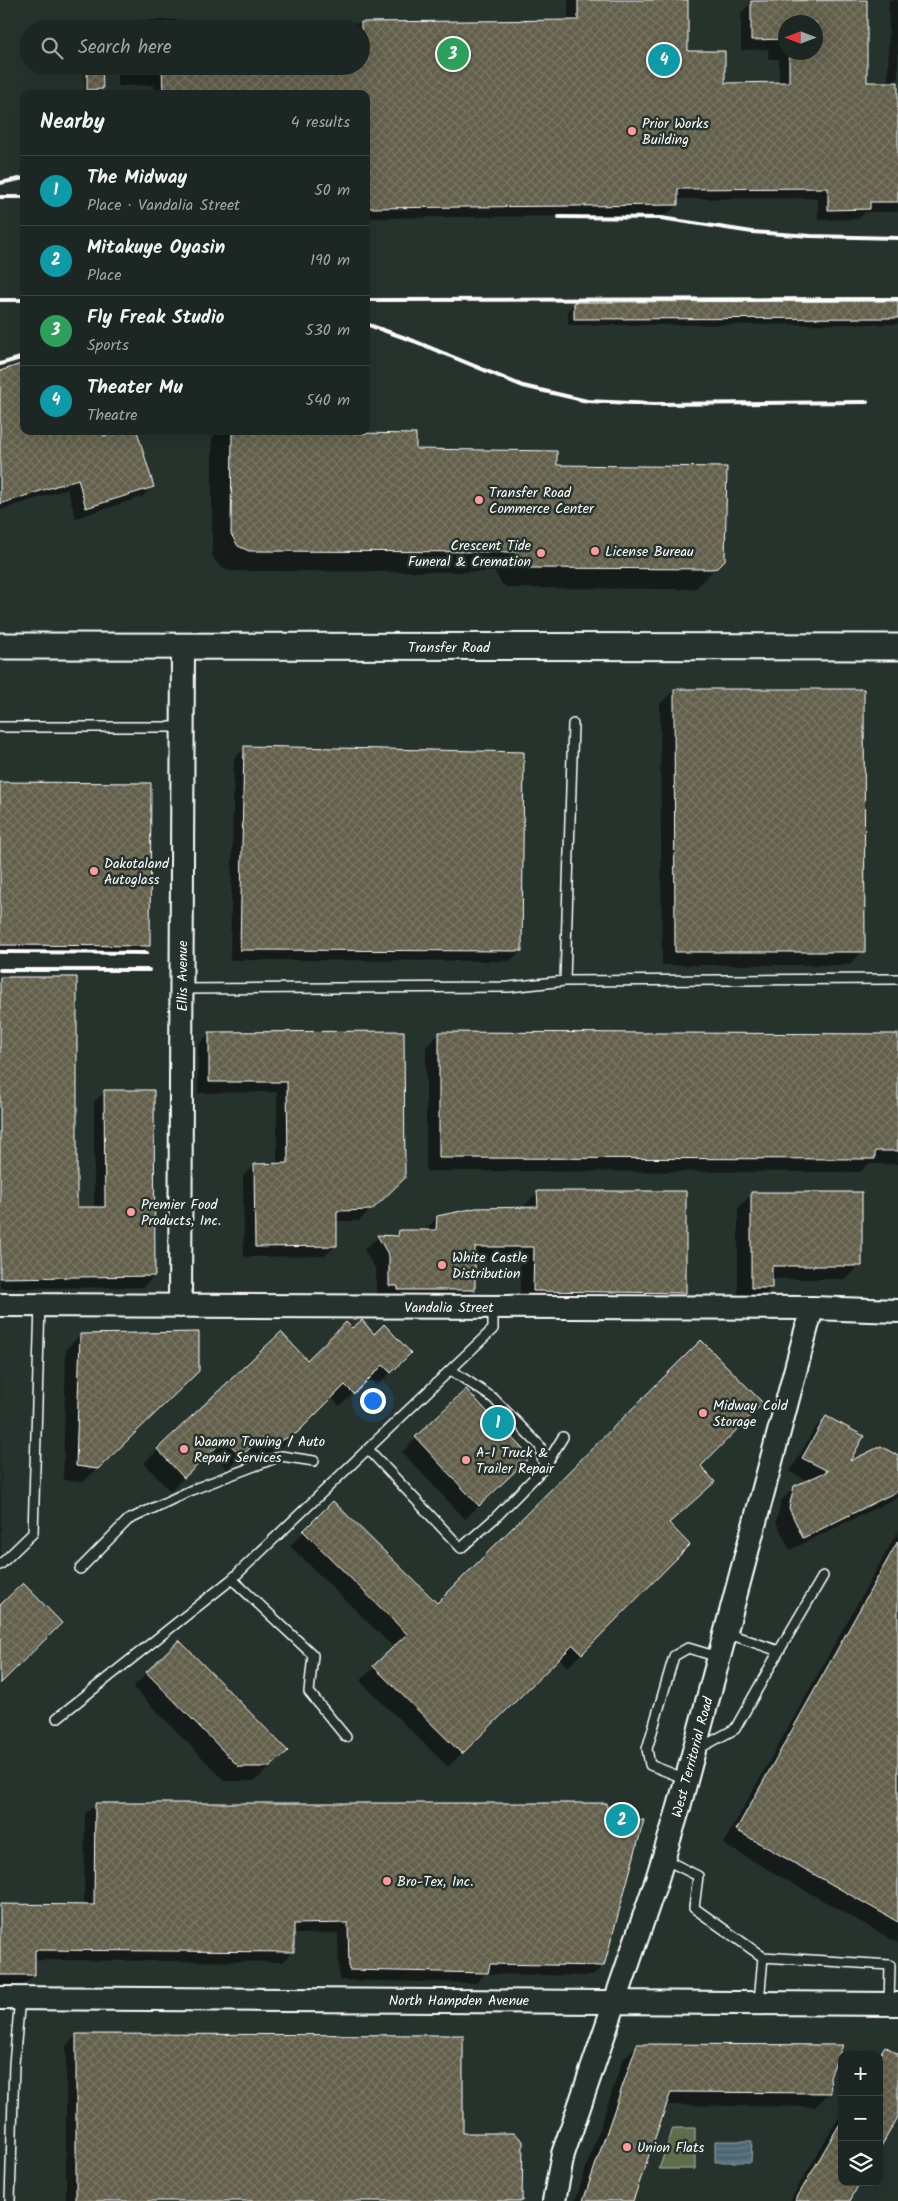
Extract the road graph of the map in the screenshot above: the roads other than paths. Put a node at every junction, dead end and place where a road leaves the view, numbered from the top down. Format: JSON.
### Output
{"nodes":[{"id":1,"x":0,"y":646,"type":"edge"},
{"id":2,"x":183,"y":647,"type":"junction"},
{"id":3,"x":898,"y":647,"type":"edge"},
{"id":4,"x":573,"y":724,"type":"dead end"},
{"id":5,"x":182,"y":727,"type":"junction"},
{"id":6,"x":0,"y":728,"type":"edge"},
{"id":7,"x":898,"y":979,"type":"edge"},
{"id":8,"x":565,"y":981,"type":"junction"},
{"id":9,"x":182,"y":989,"type":"junction"},
{"id":10,"x":0,"y":1305,"type":"edge"},
{"id":11,"x":40,"y":1305,"type":"junction"},
{"id":12,"x":180,"y":1306,"type":"junction"},
{"id":13,"x":493,"y":1307,"type":"junction"},
{"id":14,"x":812,"y":1308,"type":"junction"},
{"id":15,"x":898,"y":1311,"type":"edge"},
{"id":16,"x":451,"y":1370,"type":"junction"},
{"id":17,"x":563,"y":1437,"type":"dead end"},
{"id":18,"x":368,"y":1449,"type":"junction"},
{"id":19,"x":314,"y":1460,"type":"dead end"},
{"id":20,"x":544,"y":1468,"type":"junction"},
{"id":21,"x":0,"y":1565,"type":"edge"},
{"id":22,"x":80,"y":1570,"type":"dead end"},
{"id":23,"x":824,"y":1576,"type":"dead end"},
{"id":24,"x":232,"y":1579,"type":"junction"},
{"id":25,"x":726,"y":1633,"type":"junction"},
{"id":26,"x":779,"y":1651,"type":"junction"},
{"id":27,"x":720,"y":1657,"type":"junction"},
{"id":28,"x":57,"y":1718,"type":"dead end"},
{"id":29,"x":346,"y":1737,"type":"dead end"},
{"id":30,"x":694,"y":1752,"type":"junction"},
{"id":31,"x":686,"y":1779,"type":"junction"},
{"id":32,"x":664,"y":1858,"type":"junction"},
{"id":33,"x":763,"y":1957,"type":"junction"},
{"id":34,"x":7,"y":2000,"type":"edge"},
{"id":35,"x":615,"y":2001,"type":"junction"},
{"id":36,"x":759,"y":2002,"type":"junction"},
{"id":37,"x":893,"y":2004,"type":"edge"},
{"id":38,"x":10,"y":2201,"type":"edge"},
{"id":39,"x":554,"y":2201,"type":"edge"}],
"edges":[{"from":1,"to":2,"type":"main road","name":"Transfer Road"},
{"from":2,"to":3,"type":"main road","name":"Transfer Road"},
{"from":2,"to":5,"type":"street","name":"Ellis Avenue"},
{"from":4,"to":8,"type":"lane"},
{"from":5,"to":6,"type":"lane"},
{"from":5,"to":9,"type":"street","name":"Ellis Avenue"},
{"from":7,"to":8,"type":"lane"},
{"from":8,"to":9,"type":"lane"},
{"from":9,"to":12,"type":"street","name":"Ellis Avenue"},
{"from":10,"to":11,"type":"street","name":"Vandalia Street"},
{"from":11,"to":12,"type":"street","name":"Vandalia Street"},
{"from":11,"to":21,"type":"lane"},
{"from":12,"to":13,"type":"street","name":"Vandalia Street"},
{"from":13,"to":14,"type":"street","name":"Vandalia Street"},
{"from":13,"to":16,"type":"lane"},
{"from":14,"to":15,"type":"street","name":"Vandalia Street"},
{"from":14,"to":25,"type":"street","name":"West Territorial Road"},
{"from":16,"to":18,"type":"lane"},
{"from":16,"to":20,"type":"lane"},
{"from":17,"to":20,"type":"lane"},
{"from":18,"to":20,"type":"lane"},
{"from":18,"to":24,"type":"lane"},
{"from":19,"to":22,"type":"lane"},
{"from":23,"to":26,"type":"lane"},
{"from":24,"to":28,"type":"lane"},
{"from":24,"to":29,"type":"lane"},
{"from":25,"to":26,"type":"lane"},
{"from":25,"to":27,"type":"street","name":"West Territorial Road"},
{"from":26,"to":30,"type":"lane"},
{"from":27,"to":30,"type":"street","name":"West Territorial Road"},
{"from":27,"to":31,"type":"lane"},
{"from":30,"to":31,"type":"street","name":"West Territorial Road"},
{"from":31,"to":32,"type":"street","name":"West Territorial Road"},
{"from":32,"to":33,"type":"lane"},
{"from":32,"to":35,"type":"street","name":"West Territorial Road"},
{"from":33,"to":36,"type":"lane"},
{"from":33,"to":37,"type":"lane"},
{"from":34,"to":35,"type":"street","name":"North Hampden Avenue"},
{"from":34,"to":38,"type":"lane"},
{"from":35,"to":36,"type":"street","name":"North Hampden Avenue"},
{"from":35,"to":39,"type":"street","name":"West Territorial Road"},
{"from":36,"to":37,"type":"street","name":"North Hampden Avenue"}]}
